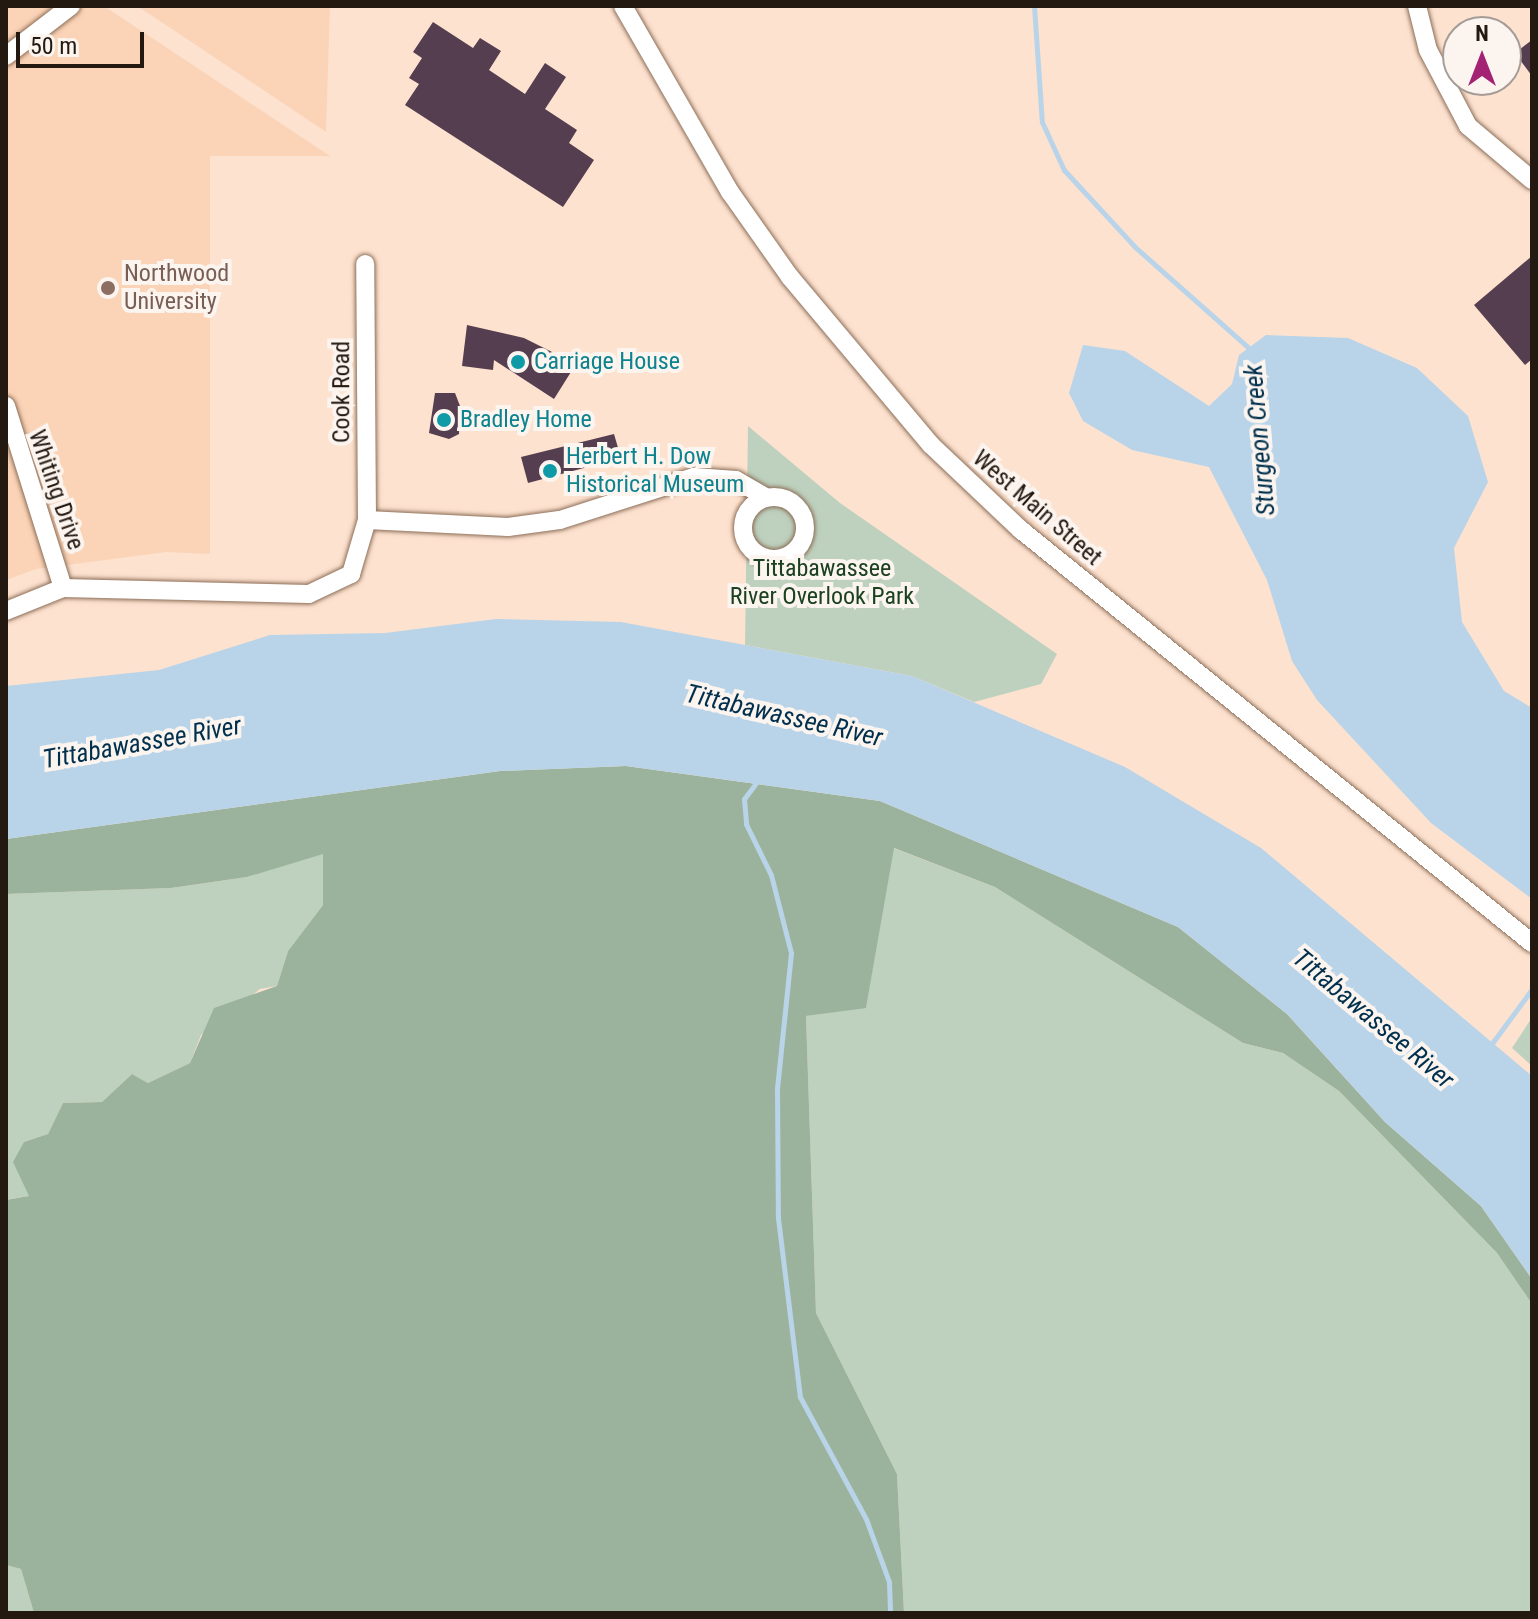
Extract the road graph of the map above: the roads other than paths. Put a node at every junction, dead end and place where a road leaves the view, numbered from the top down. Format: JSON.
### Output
{"nodes":[{"id":1,"x":71,"y":6,"type":"edge"},
{"id":2,"x":623,"y":6,"type":"edge"},
{"id":3,"x":1417,"y":6,"type":"edge"},
{"id":4,"x":6,"y":56,"type":"edge"},
{"id":5,"x":1532,"y":180,"type":"edge"},
{"id":6,"x":365,"y":264,"type":"dead end"},
{"id":7,"x":6,"y":406,"type":"edge"},
{"id":8,"x":765,"y":497,"type":"dead end"},
{"id":9,"x":367,"y":520,"type":"junction"},
{"id":10,"x":63,"y":588,"type":"junction"},
{"id":11,"x":6,"y":611,"type":"edge"},
{"id":12,"x":1532,"y":943,"type":"edge"}],
"edges":[{"from":1,"to":4,"type":"street"},
{"from":2,"to":12,"type":"street","name":"West Main Street"},
{"from":3,"to":5,"type":"street"},
{"from":6,"to":9,"type":"street","name":"Cook Road"},
{"from":7,"to":10,"type":"street","name":"Whiting Drive"},
{"from":8,"to":9,"type":"street"},
{"from":9,"to":10,"type":"street","name":"Cook Road"},
{"from":10,"to":11,"type":"street"}]}
